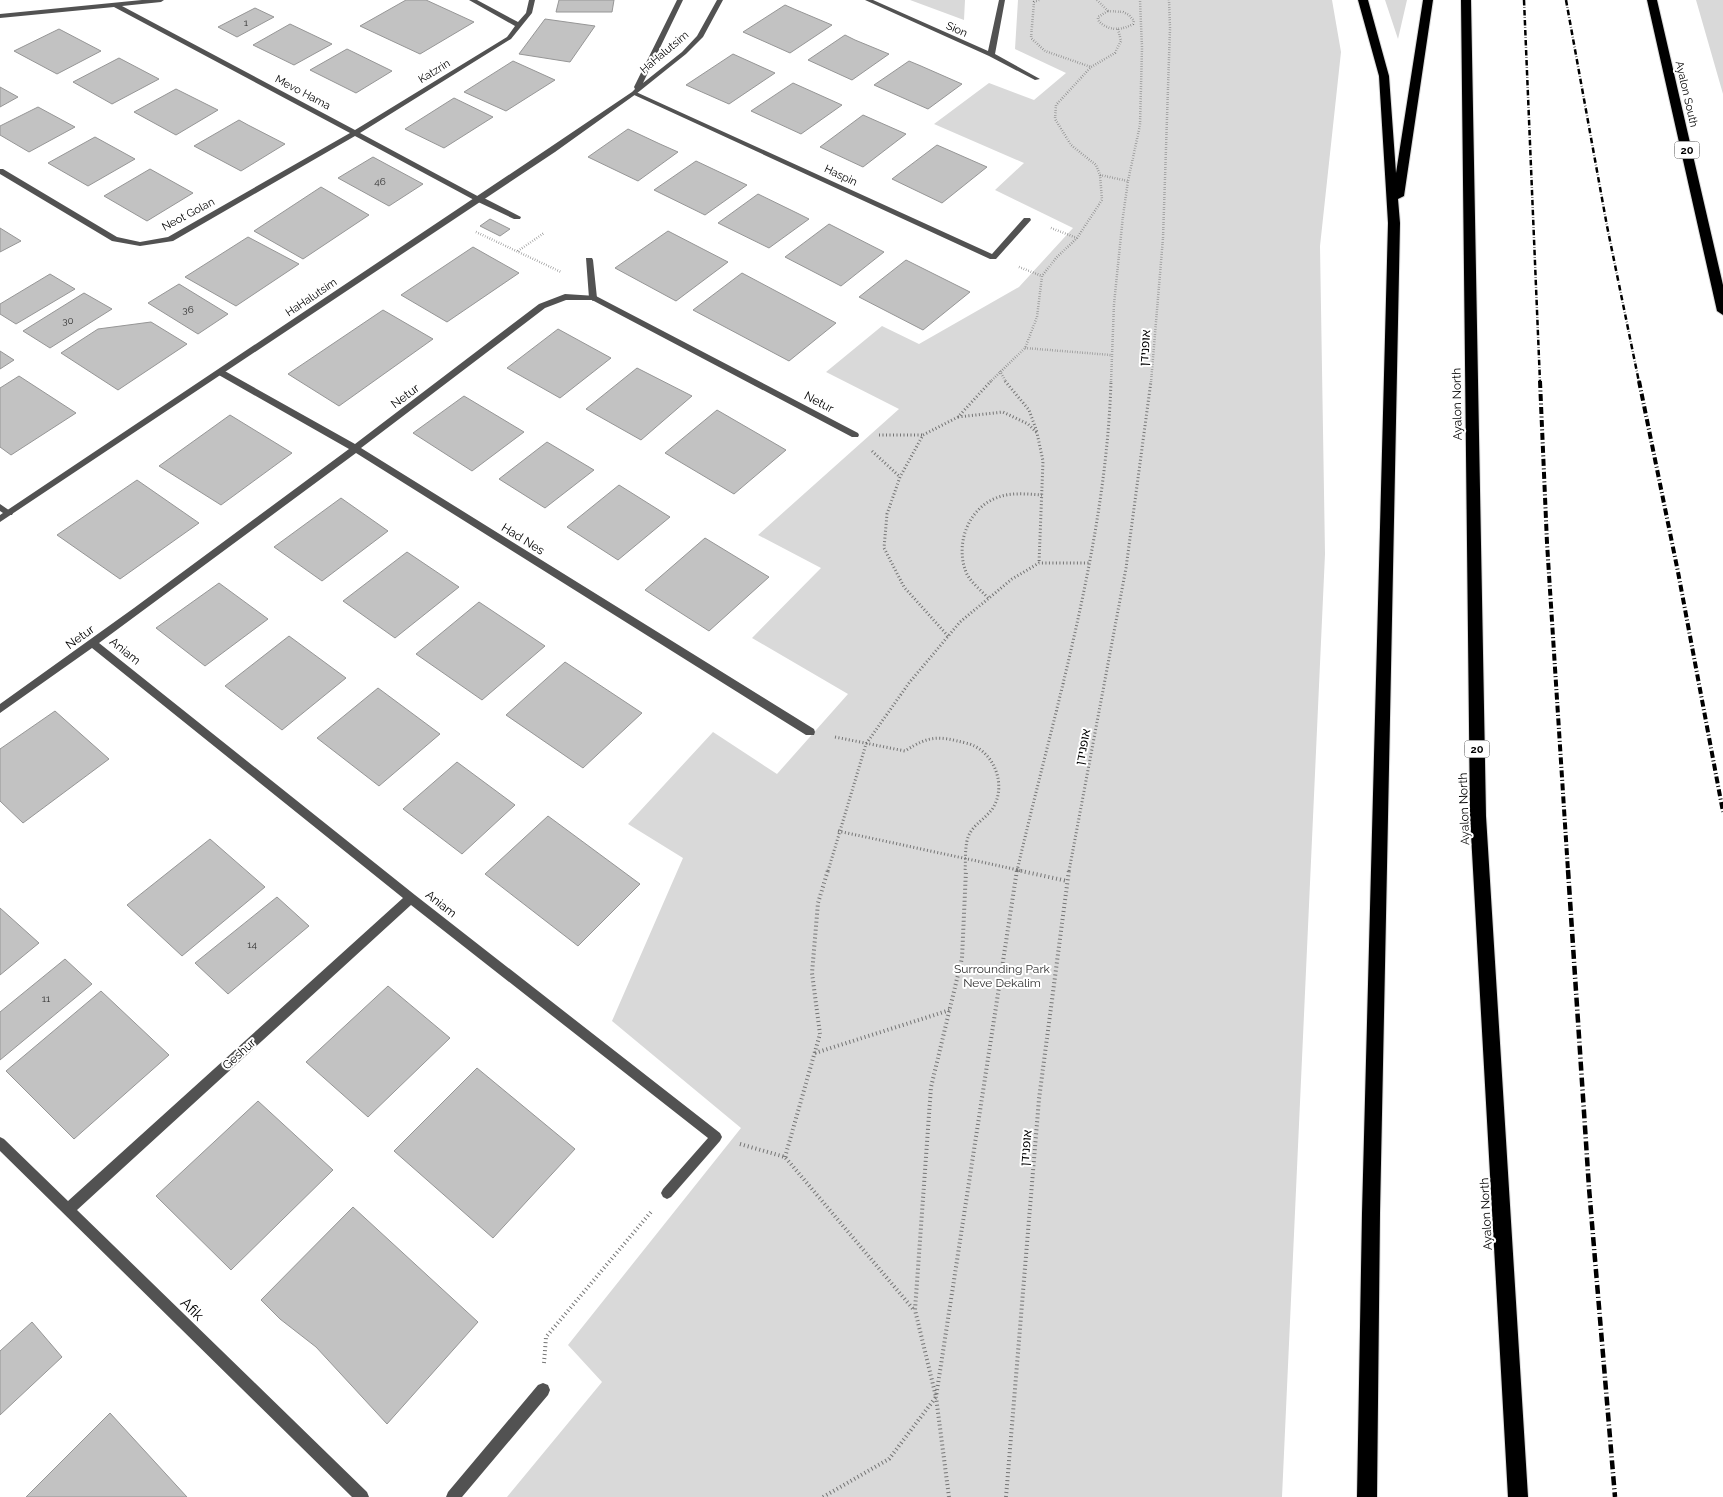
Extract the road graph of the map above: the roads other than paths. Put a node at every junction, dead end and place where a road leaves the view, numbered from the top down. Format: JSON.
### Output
{"nodes":[{"id":1,"x":161,"y":0,"type":"edge"},
{"id":2,"x":472,"y":0,"type":"edge"},
{"id":3,"x":532,"y":0,"type":"edge"},
{"id":4,"x":680,"y":0,"type":"edge"},
{"id":5,"x":720,"y":0,"type":"edge"},
{"id":6,"x":868,"y":0,"type":"edge"},
{"id":7,"x":1002,"y":0,"type":"edge"},
{"id":8,"x":1363,"y":0,"type":"edge"},
{"id":9,"x":1428,"y":0,"type":"edge"},
{"id":10,"x":1466,"y":0,"type":"edge"},
{"id":11,"x":1652,"y":0,"type":"edge"},
{"id":12,"x":116,"y":5,"type":"junction"},
{"id":13,"x":0,"y":16,"type":"edge"},
{"id":14,"x":520,"y":26,"type":"junction"},
{"id":15,"x":991,"y":55,"type":"junction"},
{"id":16,"x":1037,"y":80,"type":"dead end"},
{"id":17,"x":634,"y":93,"type":"junction"},
{"id":18,"x":356,"y":132,"type":"junction"},
{"id":19,"x":0,"y":171,"type":"edge"},
{"id":20,"x":479,"y":199,"type":"junction"},
{"id":21,"x":517,"y":217,"type":"dead end"},
{"id":22,"x":1027,"y":220,"type":"dead end"},
{"id":23,"x":1394,"y":223,"type":"junction"},
{"id":24,"x":589,"y":260,"type":"dead end"},
{"id":25,"x":593,"y":298,"type":"junction"},
{"id":26,"x":1722,"y":306,"type":"edge"},
{"id":27,"x":220,"y":372,"type":"junction"},
{"id":28,"x":855,"y":435,"type":"road end"},
{"id":29,"x":356,"y":449,"type":"junction"},
{"id":30,"x":0,"y":507,"type":"edge"},
{"id":31,"x":9,"y":513,"type":"junction"},
{"id":32,"x":0,"y":519,"type":"edge"},
{"id":33,"x":93,"y":644,"type":"junction"},
{"id":34,"x":0,"y":709,"type":"edge"},
{"id":35,"x":810,"y":732,"type":"road end"},
{"id":36,"x":411,"y":898,"type":"junction"},
{"id":37,"x":0,"y":1144,"type":"edge"},
{"id":38,"x":667,"y":1193,"type":"road end"},
{"id":39,"x":68,"y":1210,"type":"junction"},
{"id":40,"x":543,"y":1390,"type":"road end"},
{"id":41,"x":1367,"y":1491,"type":"edge"},
{"id":42,"x":362,"y":1497,"type":"edge"},
{"id":43,"x":453,"y":1497,"type":"edge"},
{"id":44,"x":1518,"y":1497,"type":"edge"}],
"edges":[{"from":1,"to":12,"type":"street"},
{"from":2,"to":14,"type":"street"},
{"from":3,"to":14,"type":"street","name":"Katzrin"},
{"from":4,"to":17,"type":"street","name":"HaHalutsim"},
{"from":5,"to":17,"type":"street","name":"HaHalutsim"},
{"from":6,"to":15,"type":"street","name":"Sion"},
{"from":7,"to":15,"type":"street"},
{"from":8,"to":23,"type":"highway"},
{"from":9,"to":23,"type":"highway"},
{"from":10,"to":44,"type":"highway","name":"Ayalon North","number":"20"},
{"from":11,"to":26,"type":"highway","name":"Ayalon South","number":"20"},
{"from":12,"to":13,"type":"street"},
{"from":12,"to":18,"type":"street","name":"Mevo Hama"},
{"from":14,"to":18,"type":"street","name":"Katzrin"},
{"from":15,"to":16,"type":"street","name":"Sion"},
{"from":17,"to":20,"type":"street","name":"HaHalutsim"},
{"from":17,"to":22,"type":"street","name":"Haspin"},
{"from":18,"to":19,"type":"street","name":"Neot Golan"},
{"from":18,"to":20,"type":"street","name":"Mevo Hama"},
{"from":20,"to":21,"type":"street","name":"Mevo Hama"},
{"from":20,"to":27,"type":"street","name":"HaHalutsim"},
{"from":23,"to":41,"type":"highway"},
{"from":24,"to":25,"type":"street"},
{"from":25,"to":28,"type":"street","name":"Netur"},
{"from":25,"to":29,"type":"street","name":"Netur"},
{"from":27,"to":29,"type":"street","name":"Had Nes"},
{"from":27,"to":31,"type":"street","name":"HaHalutsim"},
{"from":29,"to":33,"type":"street","name":"Netur"},
{"from":29,"to":35,"type":"street","name":"Had Nes"},
{"from":30,"to":31,"type":"street"},
{"from":31,"to":32,"type":"street","name":"HaHalutsim"},
{"from":33,"to":34,"type":"street","name":"Netur"},
{"from":33,"to":36,"type":"street","name":"Aniam"},
{"from":36,"to":38,"type":"street","name":"Aniam"},
{"from":36,"to":39,"type":"street","name":"Geshur"},
{"from":37,"to":39,"type":"street","name":"Afik"},
{"from":39,"to":42,"type":"street","name":"Afik"},
{"from":40,"to":43,"type":"street"}]}
